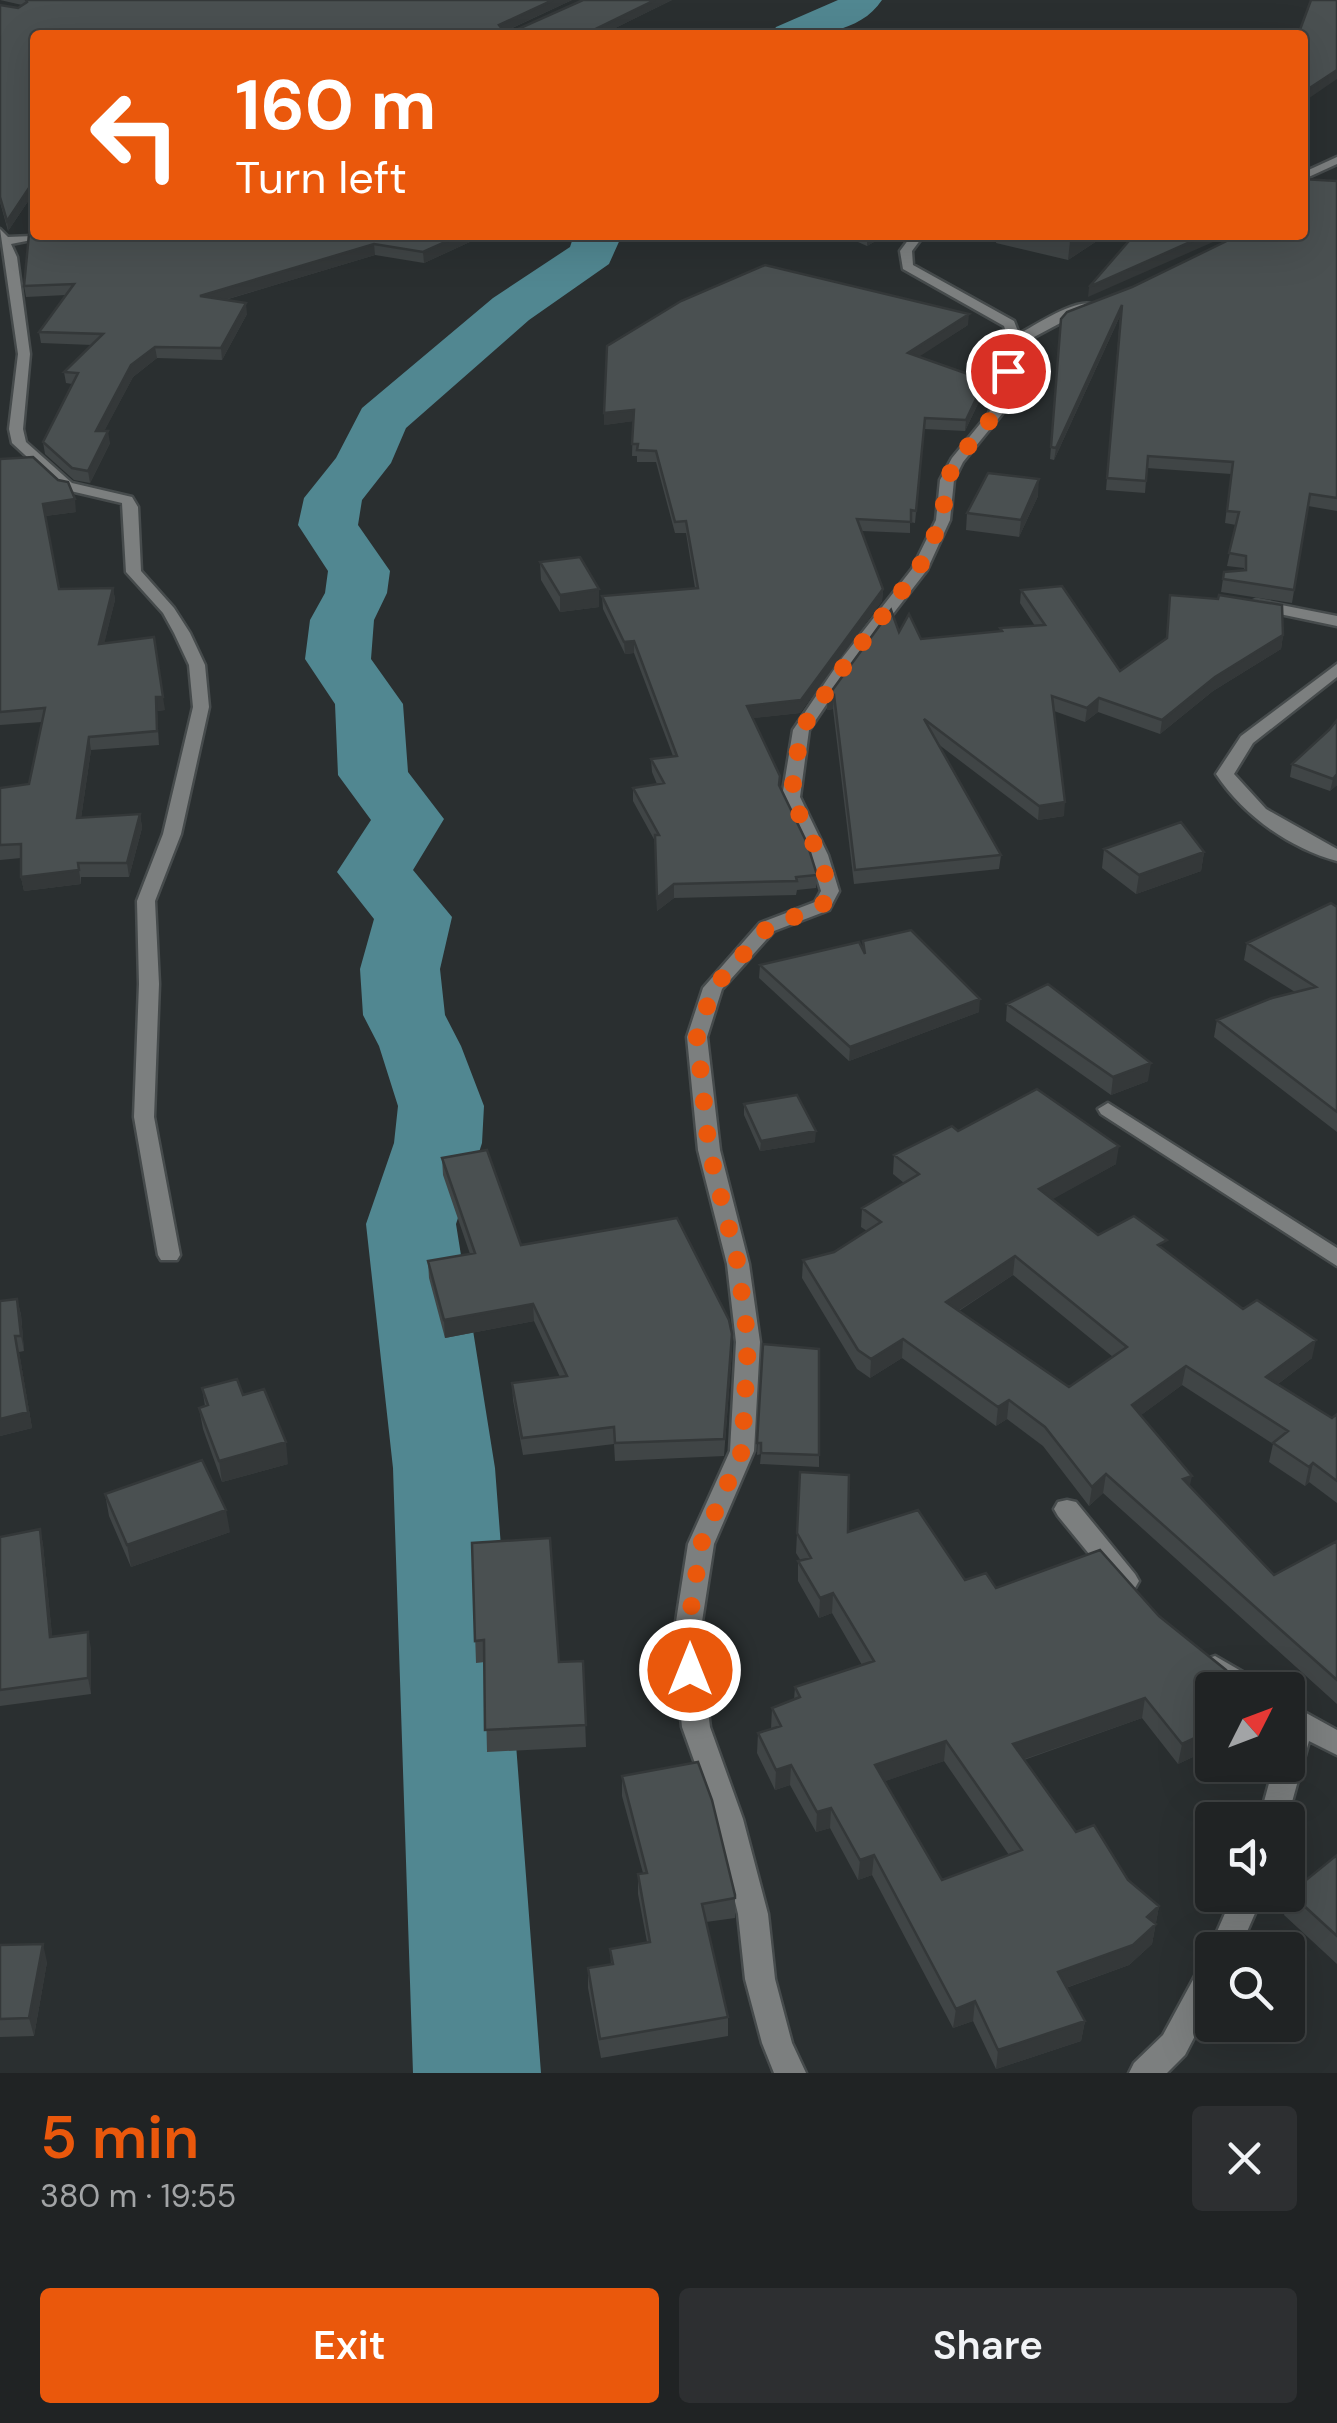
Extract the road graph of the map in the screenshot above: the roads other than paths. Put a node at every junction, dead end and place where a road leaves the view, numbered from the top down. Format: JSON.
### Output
{"nodes":[{"id":1,"x":1337,"y":160,"type":"edge"},
{"id":2,"x":1308,"y":175,"type":"edge"},
{"id":3,"x":30,"y":235,"type":"edge"},
{"id":4,"x":2,"y":236,"type":"edge"},
{"id":5,"x":914,"y":240,"type":"edge"},
{"id":6,"x":1111,"y":298,"type":"edge"},
{"id":7,"x":1015,"y":342,"type":"junction"},
{"id":8,"x":1232,"y":602,"type":"edge"},
{"id":9,"x":1337,"y":621,"type":"edge"},
{"id":10,"x":1337,"y":669,"type":"edge"},
{"id":11,"x":1337,"y":856,"type":"edge"},
{"id":12,"x":1108,"y":1108,"type":"dead end"},
{"id":13,"x":169,"y":1255,"type":"dead end"},
{"id":14,"x":1337,"y":1258,"type":"edge"},
{"id":15,"x":1067,"y":1509,"type":"dead end"},
{"id":16,"x":1140,"y":1598,"type":"edge"},
{"id":17,"x":1192,"y":1647,"type":"edge"},
{"id":18,"x":1226,"y":1672,"type":"edge"},
{"id":19,"x":1305,"y":1725,"type":"edge"},
{"id":20,"x":1337,"y":1744,"type":"edge"},
{"id":21,"x":1195,"y":2006,"type":"edge"},
{"id":22,"x":790,"y":2073,"type":"edge"},
{"id":23,"x":1145,"y":2073,"type":"edge"}],
"edges":[{"from":1,"to":2,"type":"street"},
{"from":3,"to":4,"type":"street"},
{"from":4,"to":13,"type":"street"},
{"from":5,"to":7,"type":"street"},
{"from":6,"to":7,"type":"street"},
{"from":7,"to":22,"type":"street"},
{"from":8,"to":9,"type":"street"},
{"from":10,"to":11,"type":"street"},
{"from":12,"to":14,"type":"street"},
{"from":15,"to":16,"type":"street"},
{"from":17,"to":18,"type":"street"},
{"from":19,"to":20,"type":"street"},
{"from":21,"to":23,"type":"street"}]}
